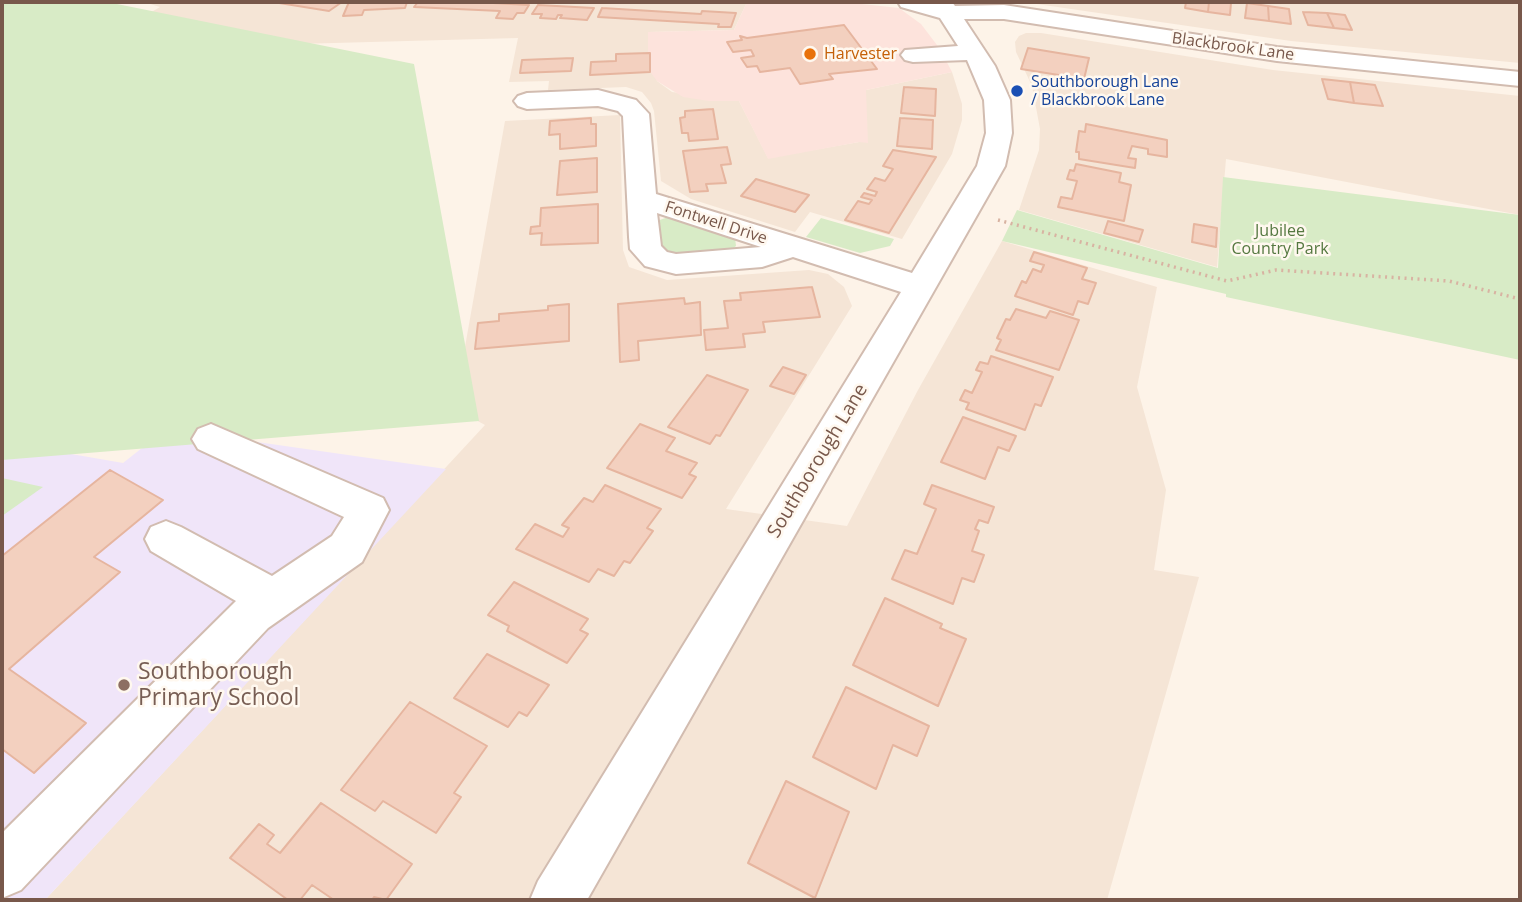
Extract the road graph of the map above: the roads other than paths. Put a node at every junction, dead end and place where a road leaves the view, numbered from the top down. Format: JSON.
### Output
{"nodes":[{"id":1,"x":909,"y":2,"type":"edge"},
{"id":2,"x":937,"y":5,"type":"edge"},
{"id":3,"x":1069,"y":23,"type":"junction"},
{"id":4,"x":1033,"y":39,"type":"dead end"},
{"id":5,"x":975,"y":52,"type":"junction"},
{"id":6,"x":913,"y":55,"type":"dead end"},
{"id":7,"x":1520,"y":79,"type":"edge"},
{"id":8,"x":527,"y":101,"type":"dead end"},
{"id":9,"x":642,"y":199,"type":"junction"},
{"id":10,"x":790,"y":247,"type":"junction"},
{"id":11,"x":922,"y":287,"type":"junction"},
{"id":12,"x":211,"y":439,"type":"dead end"},
{"id":13,"x":166,"y":540,"type":"dead end"},
{"id":14,"x":274,"y":600,"type":"junction"},
{"id":15,"x":2,"y":872,"type":"edge"},
{"id":16,"x":557,"y":900,"type":"edge"}],
"edges":[{"from":1,"to":2,"type":"street"},
{"from":2,"to":3,"type":"street","name":"Blackbrook Lane"},
{"from":2,"to":5,"type":"street","name":"Southborough Lane"},
{"from":3,"to":4,"type":"street"},
{"from":3,"to":7,"type":"street","name":"Blackbrook Lane"},
{"from":5,"to":6,"type":"street"},
{"from":5,"to":11,"type":"street","name":"Southborough Lane"},
{"from":8,"to":9,"type":"street","name":"Fontwell Drive"},
{"from":9,"to":10,"type":"street","name":"Fontwell Drive"},
{"from":9,"to":10,"type":"street","name":"Fontwell Drive"},
{"from":10,"to":11,"type":"street","name":"Fontwell Drive"},
{"from":11,"to":16,"type":"street","name":"Southborough Lane"},
{"from":12,"to":14,"type":"street"},
{"from":13,"to":14,"type":"street"},
{"from":14,"to":15,"type":"street"}]}
